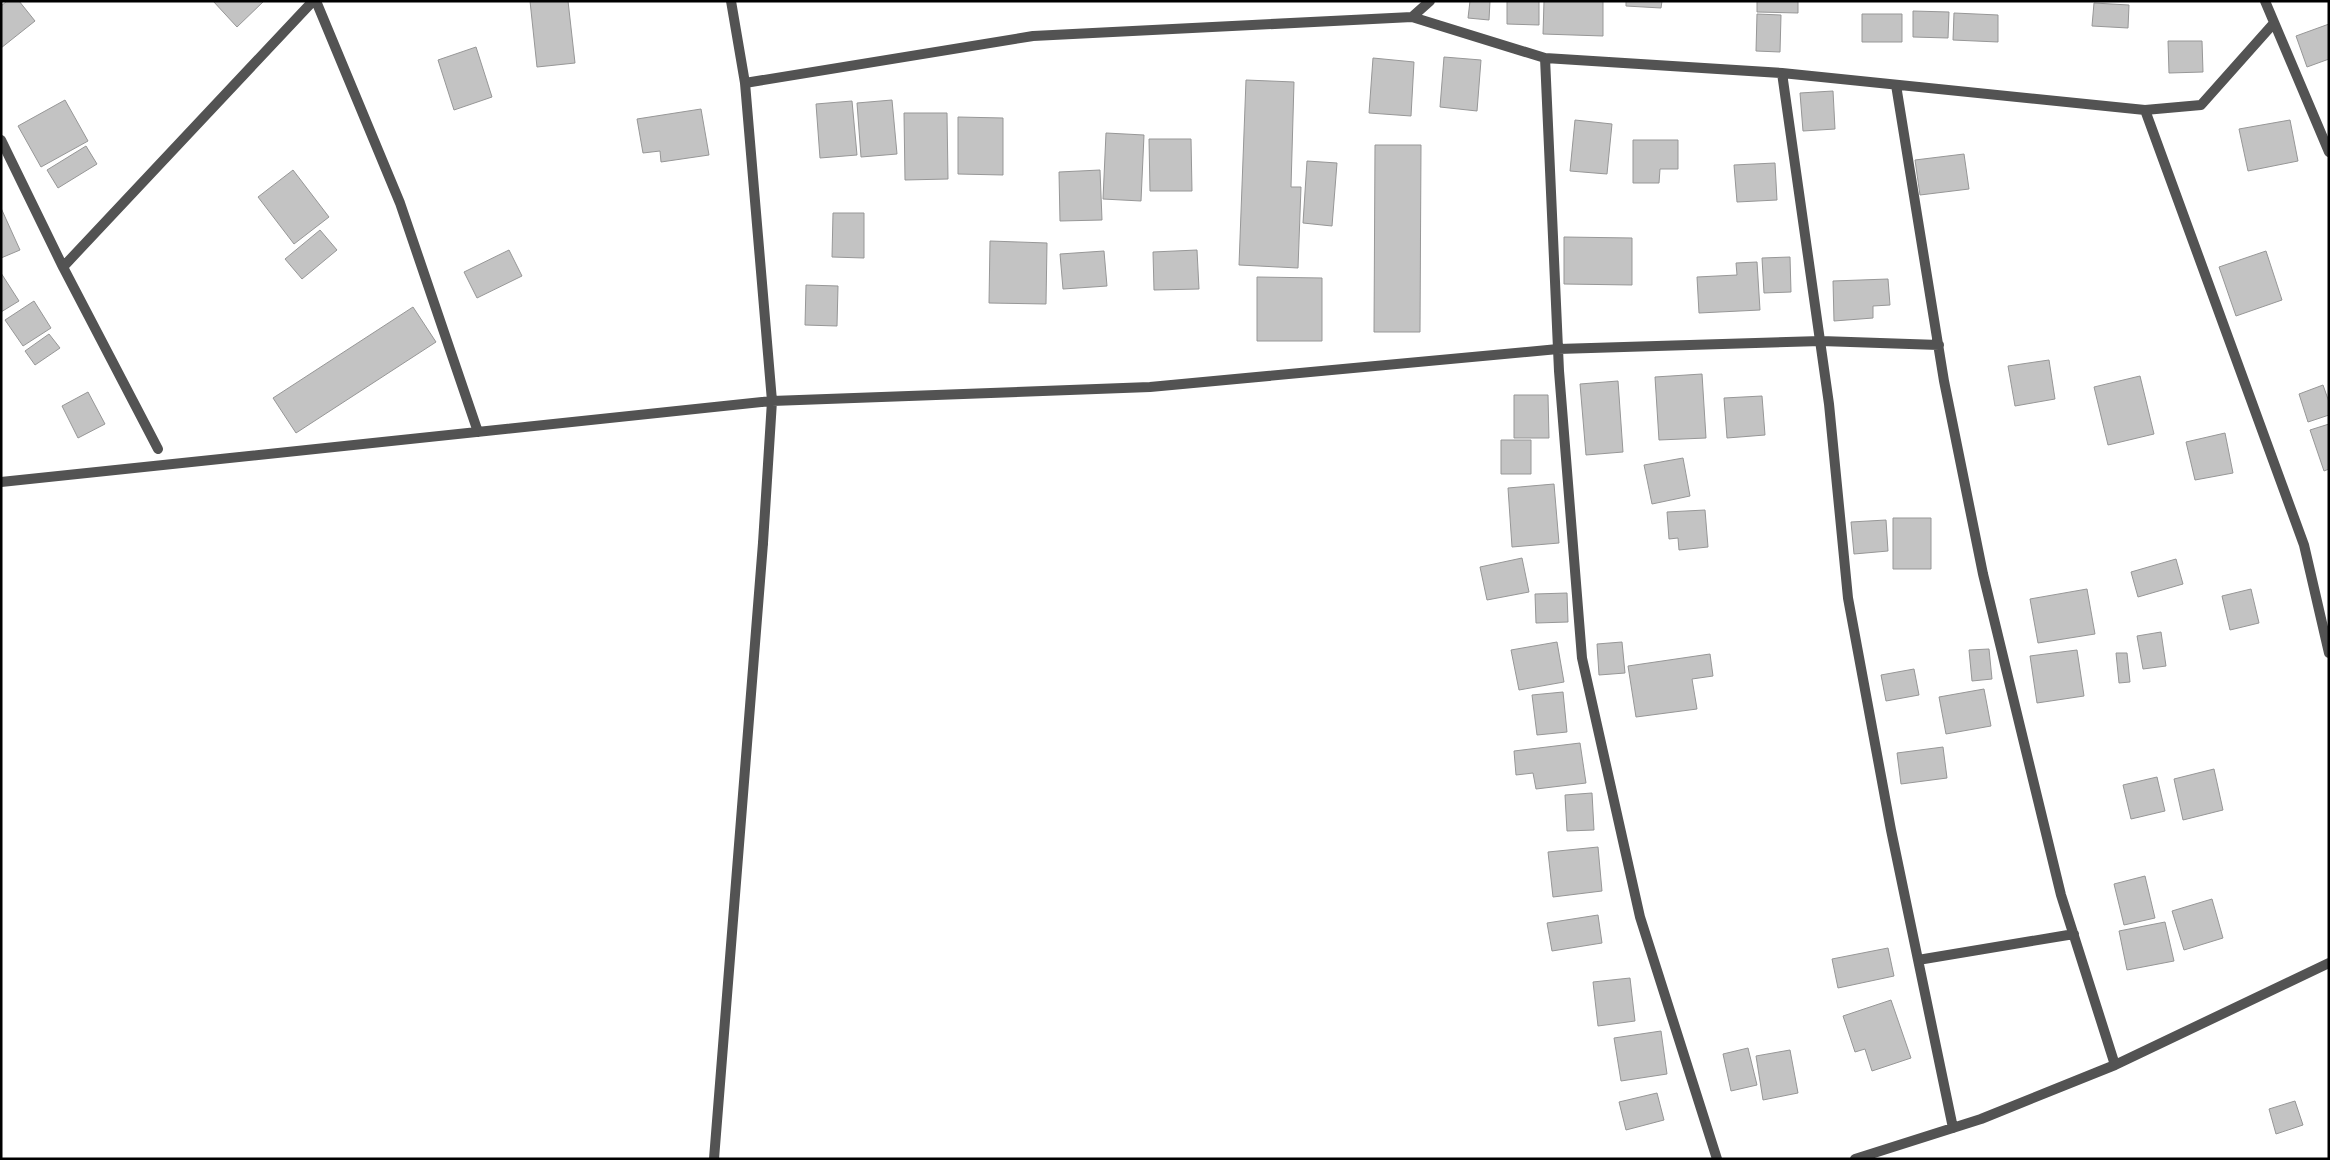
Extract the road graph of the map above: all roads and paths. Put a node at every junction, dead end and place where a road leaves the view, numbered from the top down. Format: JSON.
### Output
{"nodes":[{"id":1,"x":314,"y":1,"type":"edge"},
{"id":2,"x":731,"y":1,"type":"edge"},
{"id":3,"x":1430,"y":1,"type":"edge"},
{"id":4,"x":2265,"y":1,"type":"edge"},
{"id":5,"x":1412,"y":17,"type":"junction"},
{"id":6,"x":2274,"y":23,"type":"junction"},
{"id":7,"x":1545,"y":58,"type":"junction"},
{"id":8,"x":1782,"y":73,"type":"junction"},
{"id":9,"x":745,"y":83,"type":"junction"},
{"id":10,"x":1896,"y":85,"type":"junction"},
{"id":11,"x":2145,"y":110,"type":"junction"},
{"id":12,"x":1,"y":140,"type":"edge"},
{"id":13,"x":2329,"y":152,"type":"edge"},
{"id":14,"x":63,"y":267,"type":"junction"},
{"id":15,"x":1820,"y":341,"type":"junction"},
{"id":16,"x":1939,"y":345,"type":"junction"},
{"id":17,"x":1558,"y":349,"type":"junction"},
{"id":18,"x":772,"y":401,"type":"junction"},
{"id":19,"x":478,"y":432,"type":"junction"},
{"id":20,"x":158,"y":449,"type":"dead end"},
{"id":21,"x":1,"y":482,"type":"edge"},
{"id":22,"x":2329,"y":654,"type":"edge"},
{"id":23,"x":2074,"y":934,"type":"junction"},
{"id":24,"x":1918,"y":960,"type":"junction"},
{"id":25,"x":2329,"y":963,"type":"edge"},
{"id":26,"x":2115,"y":1064,"type":"junction"},
{"id":27,"x":1953,"y":1128,"type":"junction"},
{"id":28,"x":714,"y":1159,"type":"edge"},
{"id":29,"x":1717,"y":1159,"type":"edge"},
{"id":30,"x":1855,"y":1159,"type":"edge"}],
"edges":[{"from":1,"to":14,"type":"street"},
{"from":1,"to":19,"type":"street"},
{"from":2,"to":9,"type":"street"},
{"from":3,"to":5,"type":"street"},
{"from":4,"to":6,"type":"street"},
{"from":5,"to":7,"type":"street"},
{"from":5,"to":9,"type":"street"},
{"from":6,"to":11,"type":"street"},
{"from":6,"to":13,"type":"street"},
{"from":7,"to":8,"type":"street"},
{"from":7,"to":17,"type":"street"},
{"from":8,"to":10,"type":"street"},
{"from":8,"to":15,"type":"street"},
{"from":9,"to":18,"type":"street"},
{"from":10,"to":11,"type":"street"},
{"from":10,"to":16,"type":"street"},
{"from":11,"to":22,"type":"street"},
{"from":12,"to":14,"type":"street"},
{"from":14,"to":20,"type":"street"},
{"from":15,"to":16,"type":"street"},
{"from":15,"to":17,"type":"street"},
{"from":15,"to":24,"type":"street"},
{"from":16,"to":23,"type":"street"},
{"from":17,"to":18,"type":"street"},
{"from":17,"to":29,"type":"street"},
{"from":18,"to":19,"type":"street"},
{"from":18,"to":28,"type":"street"},
{"from":19,"to":21,"type":"street"},
{"from":23,"to":24,"type":"street"},
{"from":23,"to":26,"type":"street"},
{"from":24,"to":27,"type":"street"},
{"from":25,"to":26,"type":"street"},
{"from":26,"to":27,"type":"street"},
{"from":27,"to":30,"type":"street"}]}
